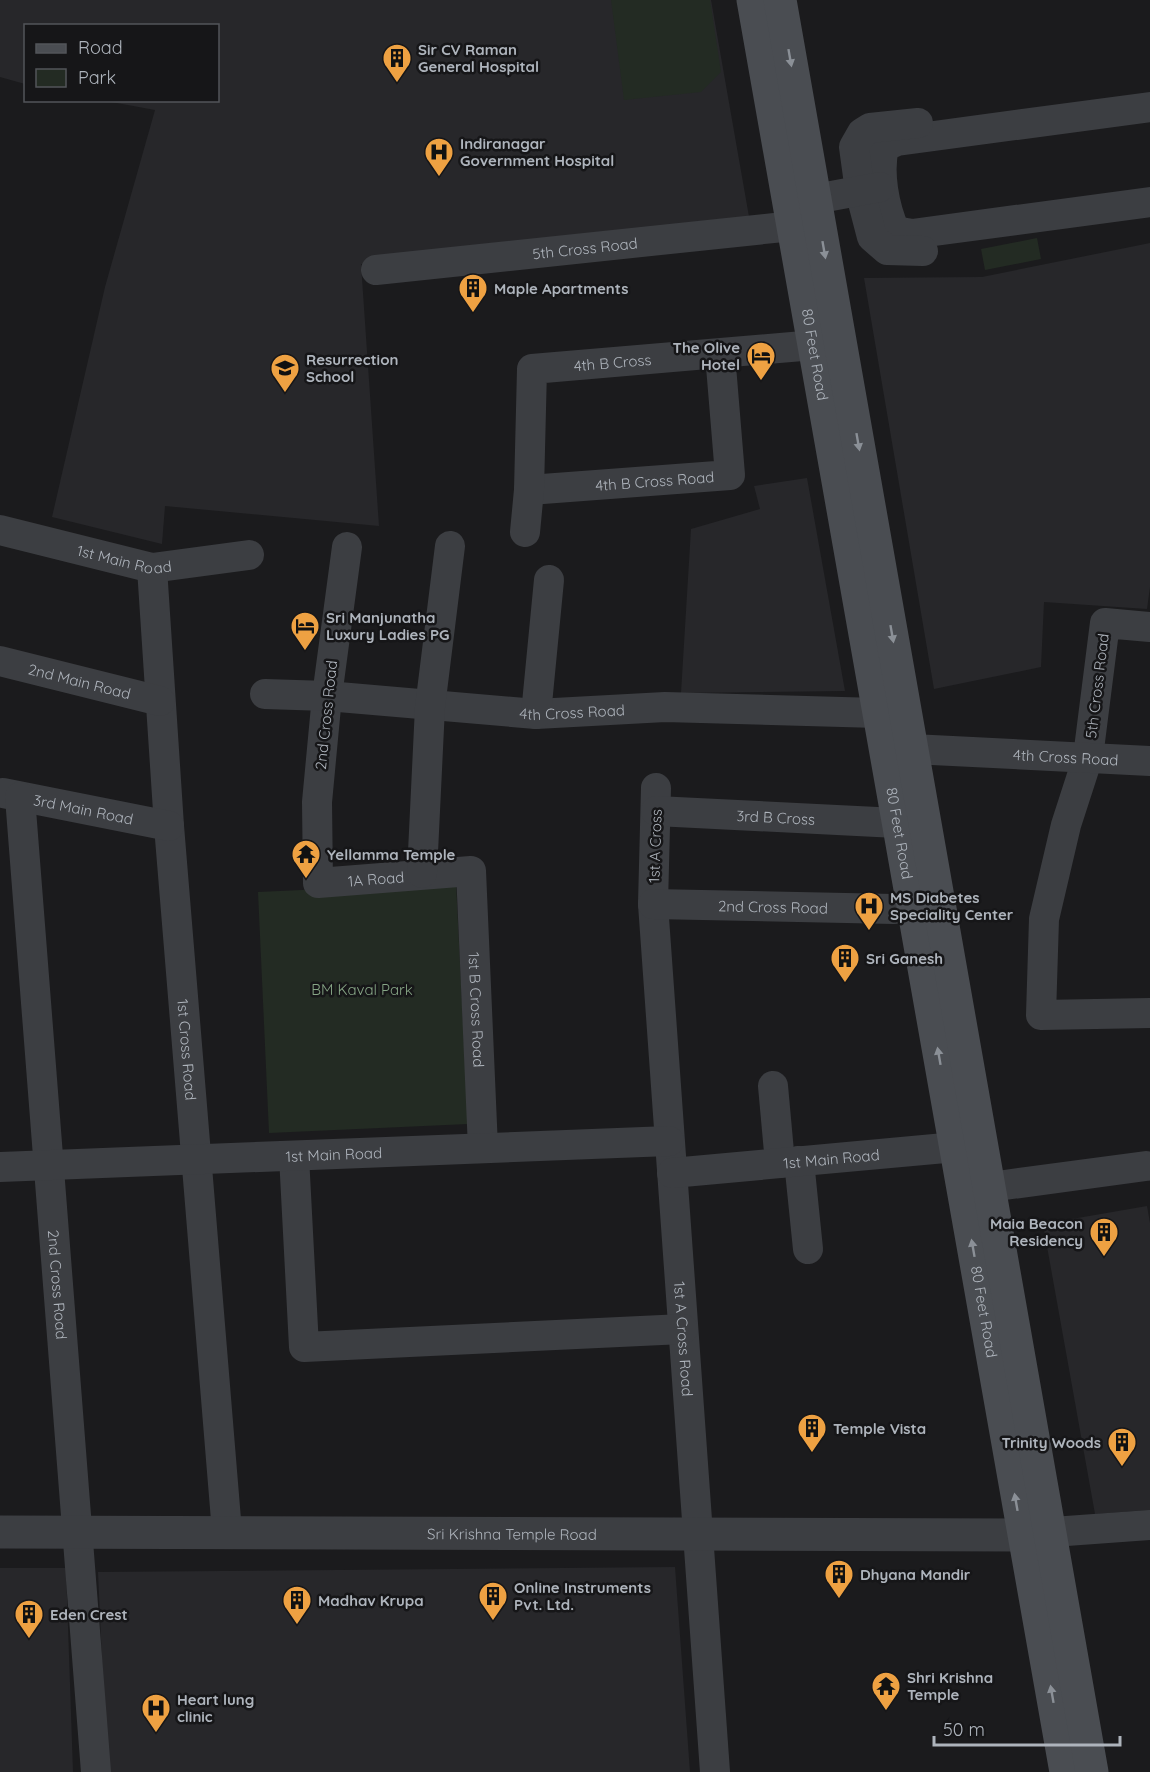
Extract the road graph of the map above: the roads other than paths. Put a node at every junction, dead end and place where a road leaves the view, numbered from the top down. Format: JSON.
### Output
{"nodes":[{"id":1,"x":753,"y":0,"type":"edge"},
{"id":2,"x":780,"y":0,"type":"edge"},
{"id":3,"x":1150,"y":107,"type":"edge"},
{"id":4,"x":923,"y":123,"type":"dead end"},
{"id":5,"x":872,"y":192,"type":"junction"},
{"id":6,"x":1150,"y":202,"type":"edge"},
{"id":7,"x":808,"y":210,"type":"junction"},
{"id":8,"x":929,"y":251,"type":"dead end"},
{"id":9,"x":376,"y":270,"type":"dead end"},
{"id":10,"x":827,"y":345,"type":"junction"},
{"id":11,"x":720,"y":354,"type":"junction"},
{"id":12,"x":529,"y":490,"type":"junction"},
{"id":13,"x":0,"y":530,"type":"edge"},
{"id":14,"x":525,"y":532,"type":"dead end"},
{"id":15,"x":450,"y":546,"type":"dead end"},
{"id":16,"x":347,"y":547,"type":"dead end"},
{"id":17,"x":249,"y":555,"type":"dead end"},
{"id":18,"x":152,"y":568,"type":"junction"},
{"id":19,"x":549,"y":580,"type":"dead end"},
{"id":20,"x":1150,"y":627,"type":"edge"},
{"id":21,"x":0,"y":661,"type":"edge"},
{"id":22,"x":265,"y":694,"type":"dead end"},
{"id":23,"x":327,"y":696,"type":"junction"},
{"id":24,"x":160,"y":701,"type":"junction"},
{"id":25,"x":430,"y":706,"type":"junction"},
{"id":26,"x":536,"y":714,"type":"junction"},
{"id":27,"x":878,"y":714,"type":"junction"},
{"id":28,"x":912,"y":749,"type":"junction"},
{"id":29,"x":1088,"y":757,"type":"junction"},
{"id":30,"x":1150,"y":761,"type":"edge"},
{"id":31,"x":10,"y":795,"type":"edge"},
{"id":32,"x":656,"y":800,"type":"joint"},
{"id":33,"x":897,"y":823,"type":"junction"},
{"id":34,"x":169,"y":826,"type":"junction"},
{"id":35,"x":471,"y":871,"type":"joint"},
{"id":36,"x":422,"y":873,"type":"junction"},
{"id":37,"x":318,"y":883,"type":"joint"},
{"id":38,"x":653,"y":904,"type":"junction"},
{"id":39,"x":894,"y":909,"type":"dead end"},
{"id":40,"x":1150,"y":1013,"type":"edge"},
{"id":41,"x":772,"y":1086,"type":"dead end"},
{"id":42,"x":669,"y":1141,"type":"junction"},
{"id":43,"x":956,"y":1147,"type":"junction"},
{"id":44,"x":483,"y":1148,"type":"junction"},
{"id":45,"x":294,"y":1156,"type":"junction"},
{"id":46,"x":196,"y":1159,"type":"junction"},
{"id":47,"x":790,"y":1162,"type":"junction"},
{"id":48,"x":50,"y":1165,"type":"junction"},
{"id":49,"x":1146,"y":1166,"type":"dead end"},
{"id":50,"x":0,"y":1167,"type":"edge"},
{"id":51,"x":672,"y":1173,"type":"junction"},
{"id":52,"x":990,"y":1187,"type":"junction"},
{"id":53,"x":808,"y":1249,"type":"dead end"},
{"id":54,"x":683,"y":1329,"type":"junction"},
{"id":55,"x":1150,"y":1526,"type":"edge"},
{"id":56,"x":0,"y":1532,"type":"edge"},
{"id":57,"x":77,"y":1532,"type":"junction"},
{"id":58,"x":227,"y":1532,"type":"junction"},
{"id":59,"x":698,"y":1534,"type":"junction"},
{"id":60,"x":1036,"y":1534,"type":"junction"},
{"id":61,"x":96,"y":1772,"type":"edge"},
{"id":62,"x":715,"y":1772,"type":"edge"},
{"id":63,"x":1066,"y":1772,"type":"edge"},
{"id":64,"x":1092,"y":1772,"type":"edge"}],
"edges":[{"from":1,"to":7,"type":"main road","name":"80 Feet Road"},
{"from":2,"to":7,"type":"main road","name":"80 Feet Road","one_way":true},
{"from":3,"to":5,"type":"street"},
{"from":4,"to":5,"type":"street"},
{"from":5,"to":6,"type":"street"},
{"from":5,"to":7,"type":"street","name":"5th Cross Road"},
{"from":5,"to":8,"type":"street"},
{"from":7,"to":9,"type":"street","name":"5th Cross Road"},
{"from":7,"to":10,"type":"main road","name":"80 Feet Road"},
{"from":10,"to":11,"type":"street","name":"4th B Cross"},
{"from":10,"to":27,"type":"main road","name":"80 Feet Road"},
{"from":10,"to":28,"type":"main road","name":"80 Feet Road","one_way":true},
{"from":11,"to":12,"type":"street","name":"4th B Cross"},
{"from":11,"to":12,"type":"street","name":"4th B Cross Road"},
{"from":12,"to":14,"type":"street"},
{"from":13,"to":18,"type":"street","name":"1st Main Road"},
{"from":15,"to":25,"type":"street"},
{"from":16,"to":23,"type":"street","name":"2nd Cross Road"},
{"from":17,"to":18,"type":"street","name":"1st Main Road"},
{"from":18,"to":24,"type":"street","name":"1st Cross Road"},
{"from":19,"to":26,"type":"street"},
{"from":20,"to":29,"type":"street","name":"5th Cross Road"},
{"from":21,"to":24,"type":"street","name":"2nd Main Road"},
{"from":22,"to":23,"type":"street","name":"4th Cross Road"},
{"from":23,"to":25,"type":"street","name":"4th Cross Road"},
{"from":23,"to":37,"type":"street","name":"2nd Cross Road"},
{"from":24,"to":34,"type":"street","name":"1st Cross Road"},
{"from":25,"to":26,"type":"street","name":"4th Cross Road"},
{"from":25,"to":36,"type":"street"},
{"from":26,"to":27,"type":"street","name":"4th Cross Road"},
{"from":27,"to":33,"type":"main road","name":"80 Feet Road"},
{"from":28,"to":29,"type":"street","name":"4th Cross Road"},
{"from":28,"to":52,"type":"main road","name":"80 Feet Road"},
{"from":29,"to":30,"type":"street","name":"4th Cross Road"},
{"from":29,"to":40,"type":"street"},
{"from":31,"to":34,"type":"street","name":"3rd Main Road"},
{"from":31,"to":48,"type":"street","name":"2nd Cross Road"},
{"from":32,"to":33,"type":"street","name":"3rd B Cross"},
{"from":32,"to":38,"type":"street","name":"1st A Cross"},
{"from":43,"to":33,"type":"main road","name":"80 Feet Road","one_way":true},
{"from":34,"to":46,"type":"street","name":"1st Cross Road"},
{"from":35,"to":36,"type":"street","name":"1A Road"},
{"from":35,"to":44,"type":"street","name":"1st B Cross Road"},
{"from":36,"to":37,"type":"street","name":"1A Road"},
{"from":38,"to":39,"type":"street","name":"2nd Cross Road"},
{"from":38,"to":42,"type":"street","name":"1st A Cross Road"},
{"from":41,"to":47,"type":"street"},
{"from":42,"to":44,"type":"street","name":"1st Main Road"},
{"from":42,"to":51,"type":"street","name":"1st A Cross Road"},
{"from":43,"to":47,"type":"street","name":"1st Main Road"},
{"from":60,"to":43,"type":"main road","name":"80 Feet Road","one_way":true},
{"from":44,"to":45,"type":"street","name":"1st Main Road"},
{"from":45,"to":46,"type":"street","name":"1st Main Road"},
{"from":45,"to":54,"type":"street"},
{"from":46,"to":48,"type":"street","name":"1st Main Road"},
{"from":46,"to":58,"type":"street","name":"1st Cross Road"},
{"from":47,"to":51,"type":"street","name":"1st Main Road"},
{"from":47,"to":53,"type":"street"},
{"from":48,"to":50,"type":"street","name":"1st Main Road"},
{"from":48,"to":57,"type":"street","name":"2nd Cross Road"},
{"from":49,"to":52,"type":"street"},
{"from":51,"to":54,"type":"street","name":"1st A Cross Road"},
{"from":52,"to":60,"type":"main road","name":"80 Feet Road"},
{"from":54,"to":59,"type":"street","name":"1st A Cross Road"},
{"from":55,"to":60,"type":"street"},
{"from":56,"to":57,"type":"street","name":"Sri Krishna Temple Road"},
{"from":57,"to":58,"type":"street","name":"Sri Krishna Temple Road"},
{"from":57,"to":61,"type":"street","name":"2nd Cross Road"},
{"from":58,"to":59,"type":"street","name":"Sri Krishna Temple Road"},
{"from":59,"to":60,"type":"street","name":"Sri Krishna Temple Road"},
{"from":59,"to":62,"type":"street","name":"1st A Cross Road"},
{"from":63,"to":60,"type":"main road","name":"80 Feet Road","one_way":true},
{"from":60,"to":64,"type":"main road","name":"80 Feet Road"}]}
